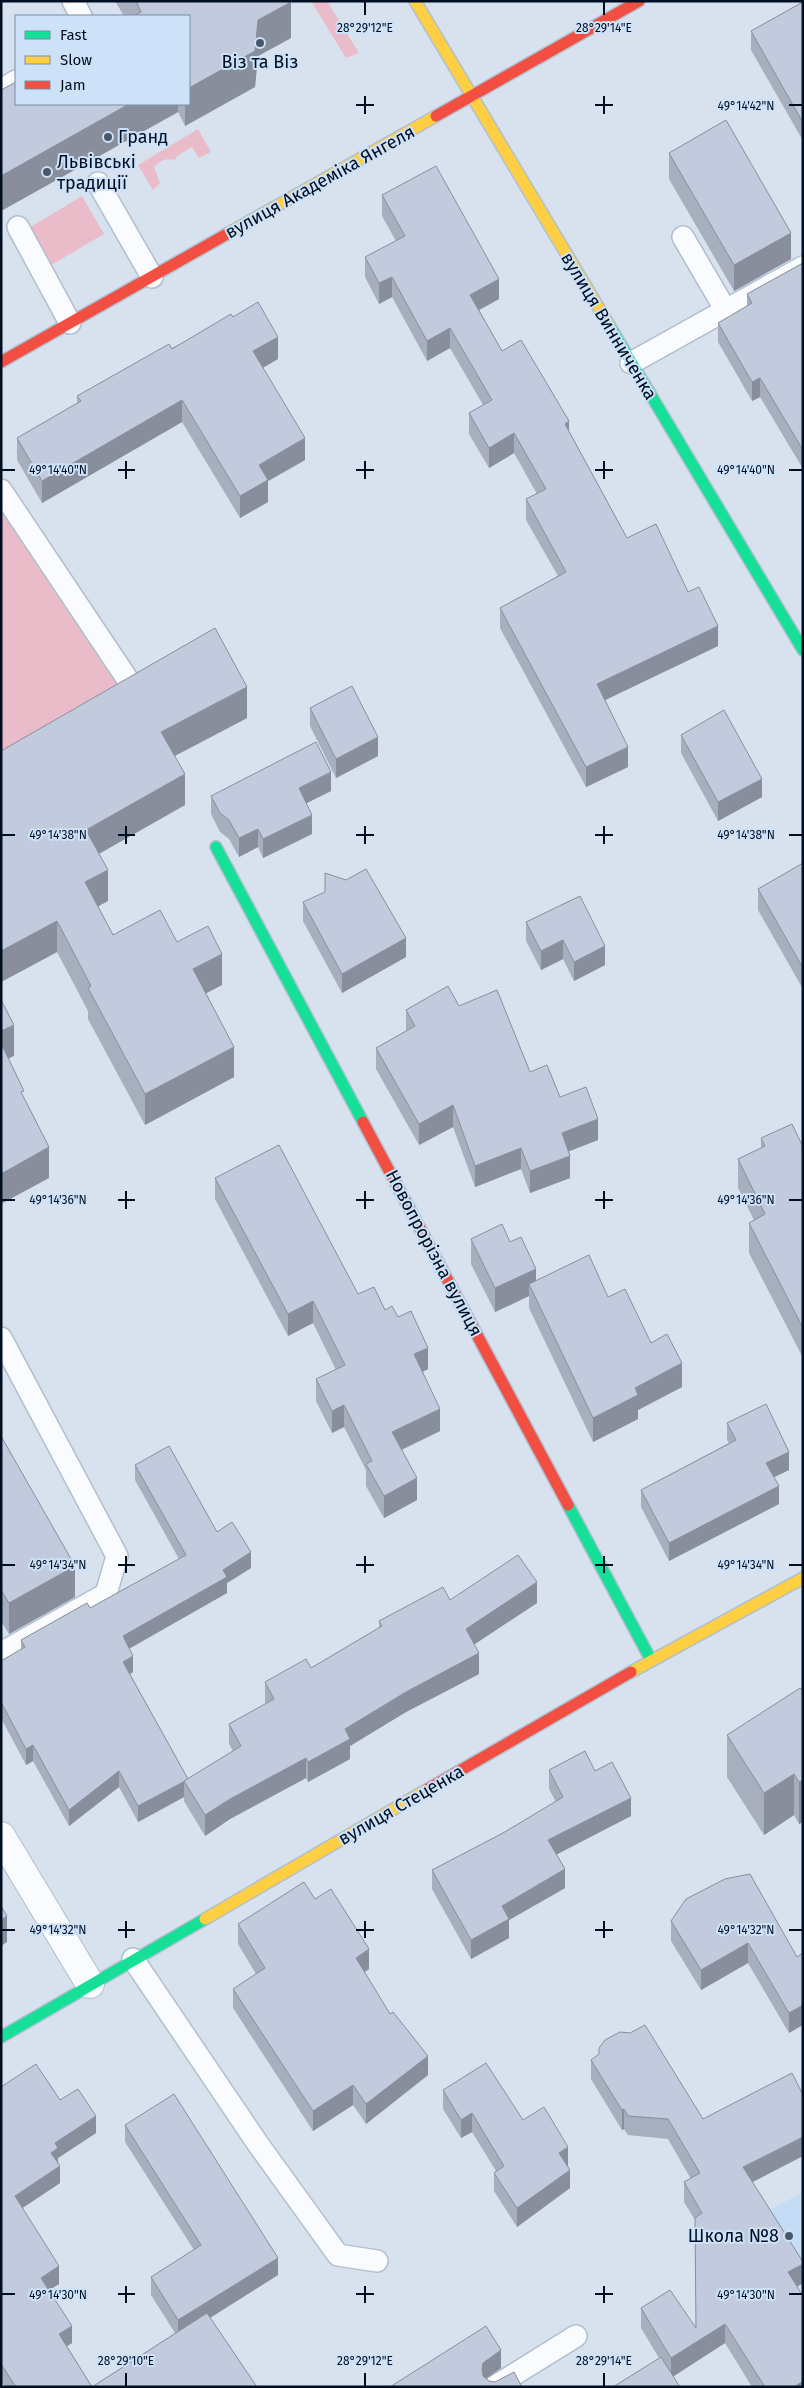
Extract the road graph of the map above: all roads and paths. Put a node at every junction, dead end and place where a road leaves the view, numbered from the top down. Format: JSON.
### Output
{"nodes":[{"id":1,"x":73,"y":1,"type":"edge"},
{"id":2,"x":415,"y":1,"type":"edge"},
{"id":3,"x":639,"y":1,"type":"edge"},
{"id":4,"x":80,"y":15,"type":"edge"},
{"id":5,"x":15,"y":83,"type":"edge"},
{"id":6,"x":1,"y":90,"type":"edge"},
{"id":7,"x":472,"y":96,"type":"junction"},
{"id":8,"x":98,"y":183,"type":"dead end"},
{"id":9,"x":18,"y":227,"type":"dead end"},
{"id":10,"x":683,"y":236,"type":"dead end"},
{"id":11,"x":803,"y":267,"type":"edge"},
{"id":12,"x":152,"y":277,"type":"junction"},
{"id":13,"x":725,"y":309,"type":"junction"},
{"id":14,"x":70,"y":323,"type":"junction"},
{"id":15,"x":1,"y":362,"type":"edge"},
{"id":16,"x":631,"y":363,"type":"junction"},
{"id":17,"x":1,"y":490,"type":"edge"},
{"id":18,"x":803,"y":650,"type":"edge"},
{"id":19,"x":134,"y":689,"type":"edge"},
{"id":20,"x":216,"y":847,"type":"dead end"},
{"id":21,"x":1,"y":1338,"type":"edge"},
{"id":22,"x":803,"y":1578,"type":"edge"},
{"id":23,"x":1,"y":1653,"type":"edge"},
{"id":24,"x":651,"y":1660,"type":"junction"},
{"id":25,"x":1,"y":1836,"type":"edge"},
{"id":26,"x":133,"y":1959,"type":"junction"},
{"id":27,"x":90,"y":1984,"type":"junction"},
{"id":28,"x":1,"y":2037,"type":"edge"},
{"id":29,"x":377,"y":2261,"type":"dead end"},
{"id":30,"x":576,"y":2336,"type":"dead end"},
{"id":31,"x":494,"y":2387,"type":"edge"}],
"edges":[{"from":1,"to":4,"type":"lane"},
{"from":2,"to":7,"type":"street","name":"вулиця Винниченка"},
{"from":3,"to":7,"type":"street","name":"вулиця Академіка Янгеля"},
{"from":5,"to":6,"type":"lane"},
{"from":7,"to":12,"type":"street","name":"вулиця Академіка Янгеля"},
{"from":7,"to":16,"type":"street","name":"вулиця Винниченка"},
{"from":8,"to":12,"type":"lane"},
{"from":9,"to":14,"type":"lane"},
{"from":10,"to":13,"type":"lane"},
{"from":11,"to":13,"type":"lane"},
{"from":12,"to":14,"type":"street","name":"вулиця Академіка Янгеля"},
{"from":13,"to":16,"type":"lane"},
{"from":14,"to":15,"type":"street","name":"вулиця Академіка Янгеля"},
{"from":16,"to":18,"type":"street","name":"вулиця Винниченка"},
{"from":17,"to":19,"type":"lane"},
{"from":20,"to":24,"type":"street","name":"Новопрорізна вулиця"},
{"from":21,"to":23,"type":"lane"},
{"from":22,"to":24,"type":"street","name":"вулиця Стеценка"},
{"from":24,"to":26,"type":"street","name":"вулиця Стеценка"},
{"from":25,"to":27,"type":"street"},
{"from":26,"to":27,"type":"street","name":"вулиця Стеценка"},
{"from":26,"to":29,"type":"lane"},
{"from":27,"to":28,"type":"street","name":"вулиця Стеценка"},
{"from":30,"to":31,"type":"lane"}]}
